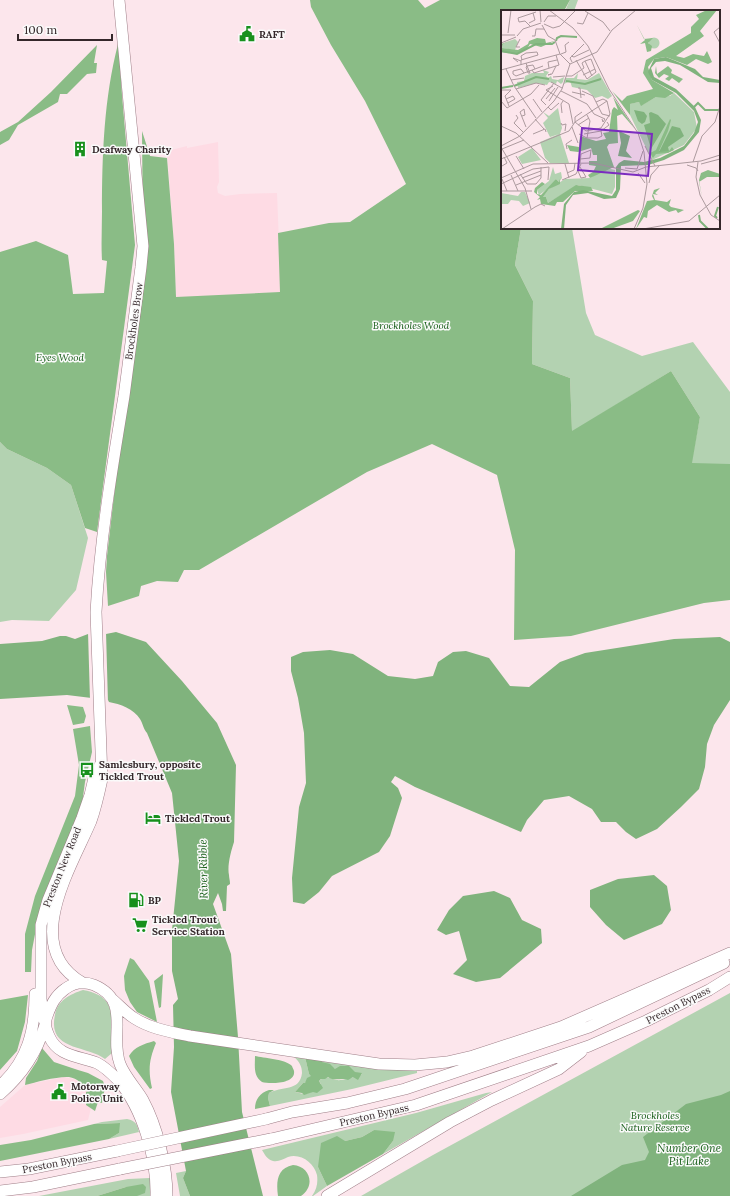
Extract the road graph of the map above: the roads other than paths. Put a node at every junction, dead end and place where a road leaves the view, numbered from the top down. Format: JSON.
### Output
{"nodes":[{"id":1,"x":119,"y":0,"type":"edge"},
{"id":2,"x":96,"y":612,"type":"joint"},
{"id":3,"x":101,"y":763,"type":"junction"},
{"id":4,"x":41,"y":926,"type":"junction"},
{"id":5,"x":730,"y":953,"type":"edge"},
{"id":6,"x":730,"y":959,"type":"edge"},
{"id":7,"x":730,"y":977,"type":"edge"},
{"id":8,"x":83,"y":983,"type":"junction"},
{"id":9,"x":113,"y":1000,"type":"junction"},
{"id":10,"x":45,"y":1024,"type":"junction"},
{"id":11,"x":589,"y":1046,"type":"junction"},
{"id":12,"x":0,"y":1086,"type":"edge"},
{"id":13,"x":0,"y":1094,"type":"edge"},
{"id":14,"x":0,"y":1172,"type":"edge"},
{"id":15,"x":0,"y":1191,"type":"edge"},
{"id":16,"x":156,"y":1196,"type":"edge"},
{"id":17,"x":167,"y":1196,"type":"edge"},
{"id":18,"x":327,"y":1196,"type":"edge"}],
"edges":[{"from":1,"to":2,"type":"highway","name":"Brockholes Brow"},
{"from":2,"to":3,"type":"highway","name":"Preston New Road"},
{"from":3,"to":4,"type":"highway","name":"Preston New Road"},
{"from":3,"to":8,"type":"highway","name":"Preston New Road"},
{"from":4,"to":10,"type":"highway","name":"Preston New Road"},
{"from":4,"to":12,"type":"highway"},
{"from":5,"to":9,"type":"highway"},
{"from":6,"to":14,"type":"highway","name":"Preston Bypass","bridge":true},
{"from":7,"to":11,"type":"highway","name":"Preston Bypass"},
{"from":8,"to":9,"type":"highway"},
{"from":8,"to":10,"type":"highway"},
{"from":9,"to":17,"type":"highway"},
{"from":10,"to":13,"type":"highway"},
{"from":10,"to":16,"type":"highway"},
{"from":11,"to":15,"type":"highway","name":"Preston Bypass","bridge":true},
{"from":11,"to":18,"type":"highway"}]}
